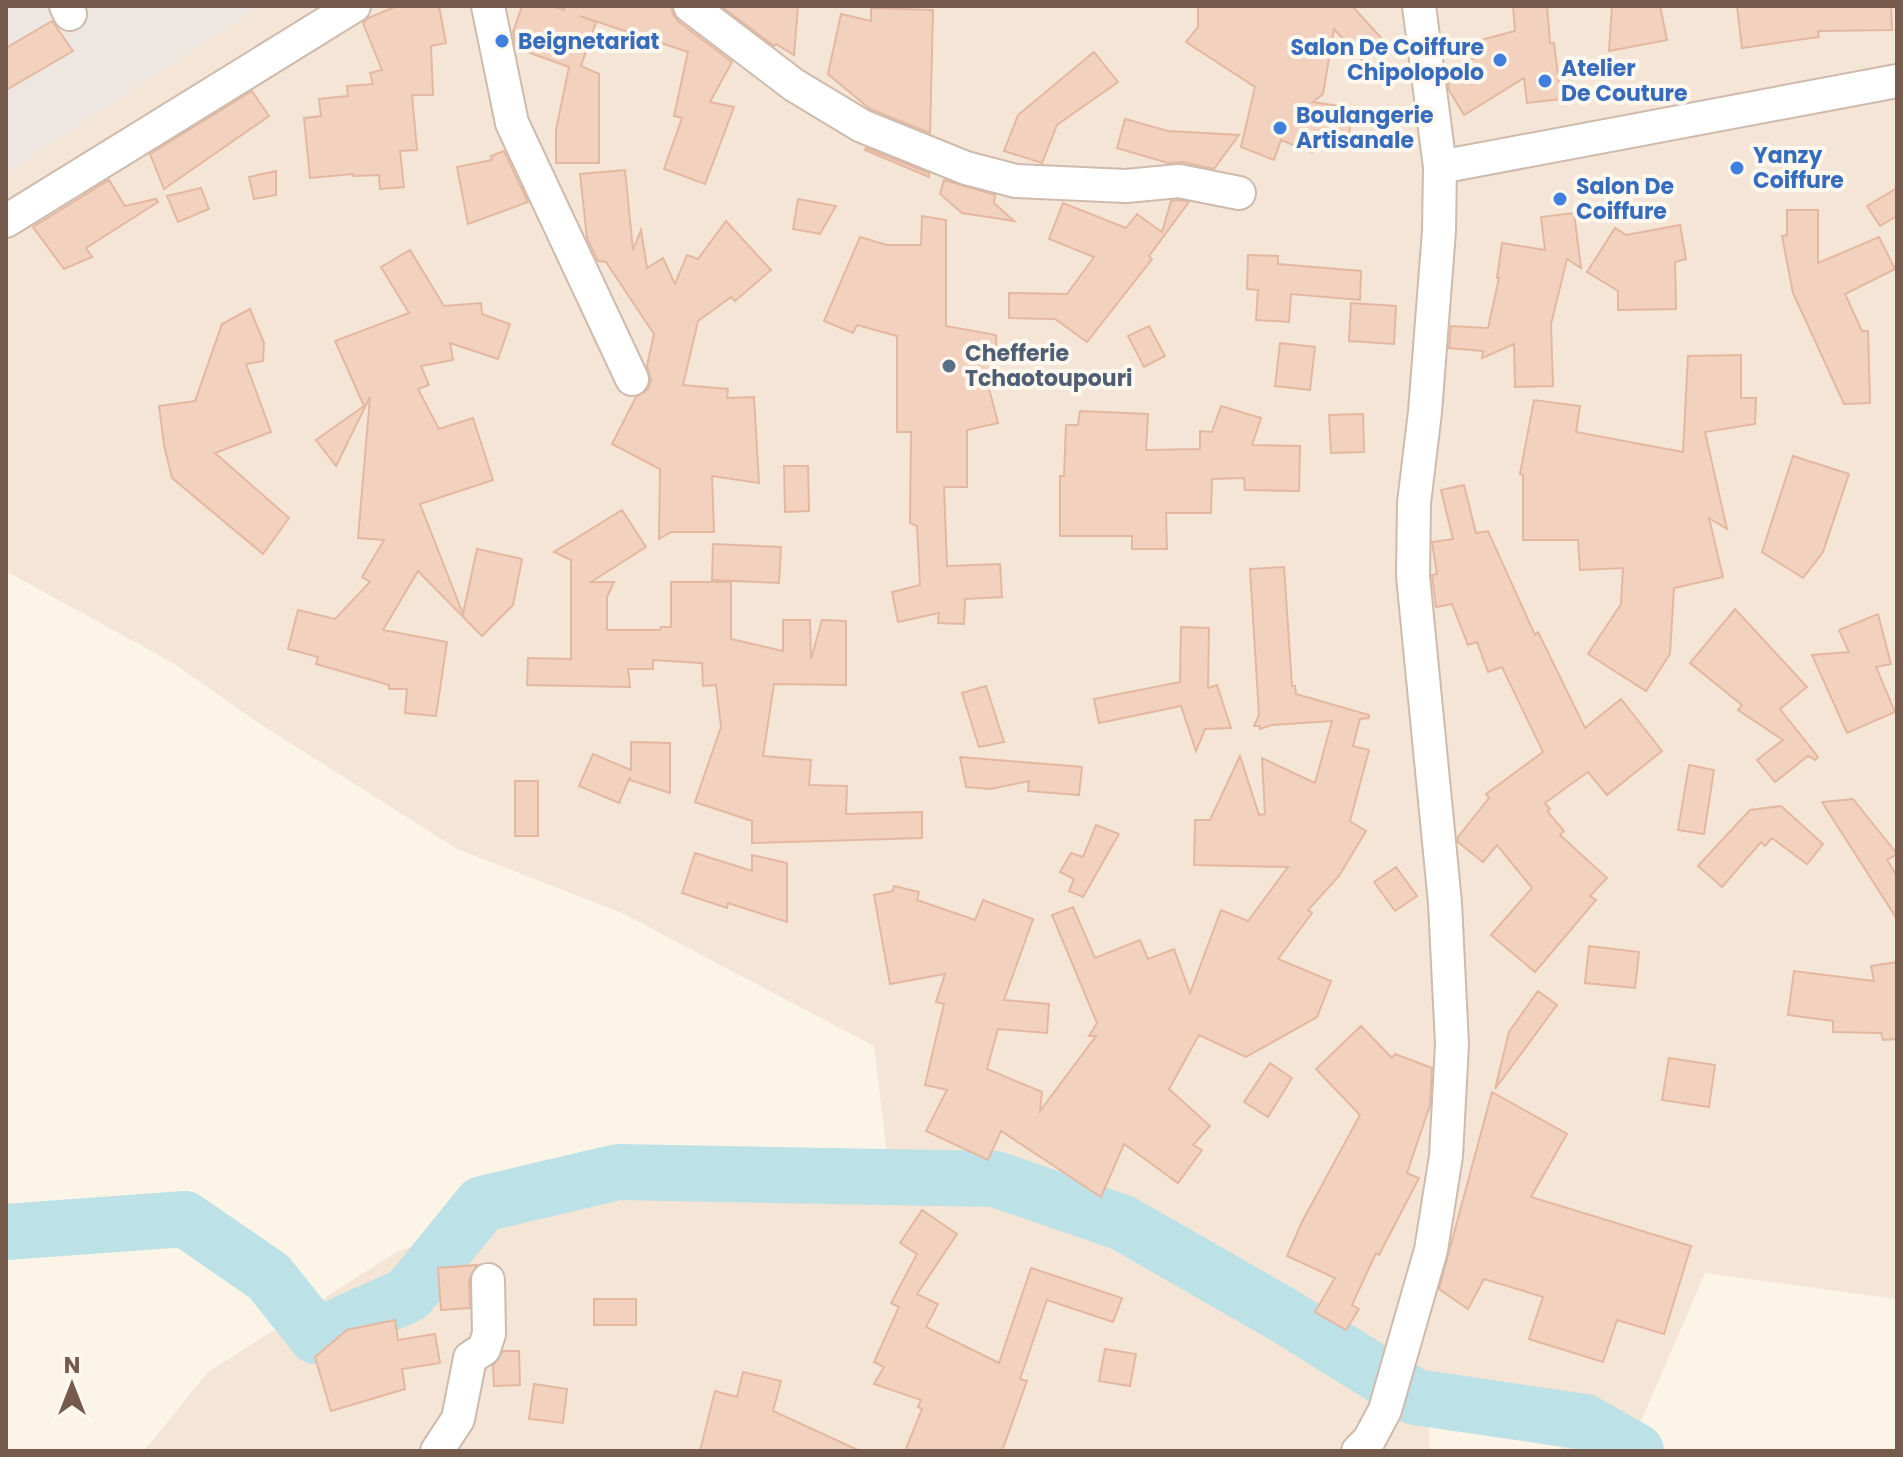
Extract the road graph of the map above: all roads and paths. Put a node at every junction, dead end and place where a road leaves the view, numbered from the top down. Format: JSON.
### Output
{"nodes":[{"id":1,"x":354,"y":6,"type":"edge"},
{"id":2,"x":488,"y":6,"type":"edge"},
{"id":3,"x":690,"y":6,"type":"edge"},
{"id":4,"x":1419,"y":6,"type":"edge"},
{"id":5,"x":1897,"y":81,"type":"edge"},
{"id":6,"x":1440,"y":167,"type":"junction"},
{"id":7,"x":1239,"y":193,"type":"dead end"},
{"id":8,"x":6,"y":221,"type":"edge"},
{"id":9,"x":632,"y":379,"type":"dead end"},
{"id":10,"x":488,"y":1280,"type":"dead end"},
{"id":11,"x":437,"y":1451,"type":"edge"},
{"id":12,"x":1358,"y":1451,"type":"edge"}],
"edges":[{"from":1,"to":8,"type":"street"},
{"from":2,"to":9,"type":"street"},
{"from":3,"to":7,"type":"street"},
{"from":4,"to":6,"type":"street"},
{"from":5,"to":6,"type":"street"},
{"from":6,"to":12,"type":"street"},
{"from":10,"to":11,"type":"street"}]}
